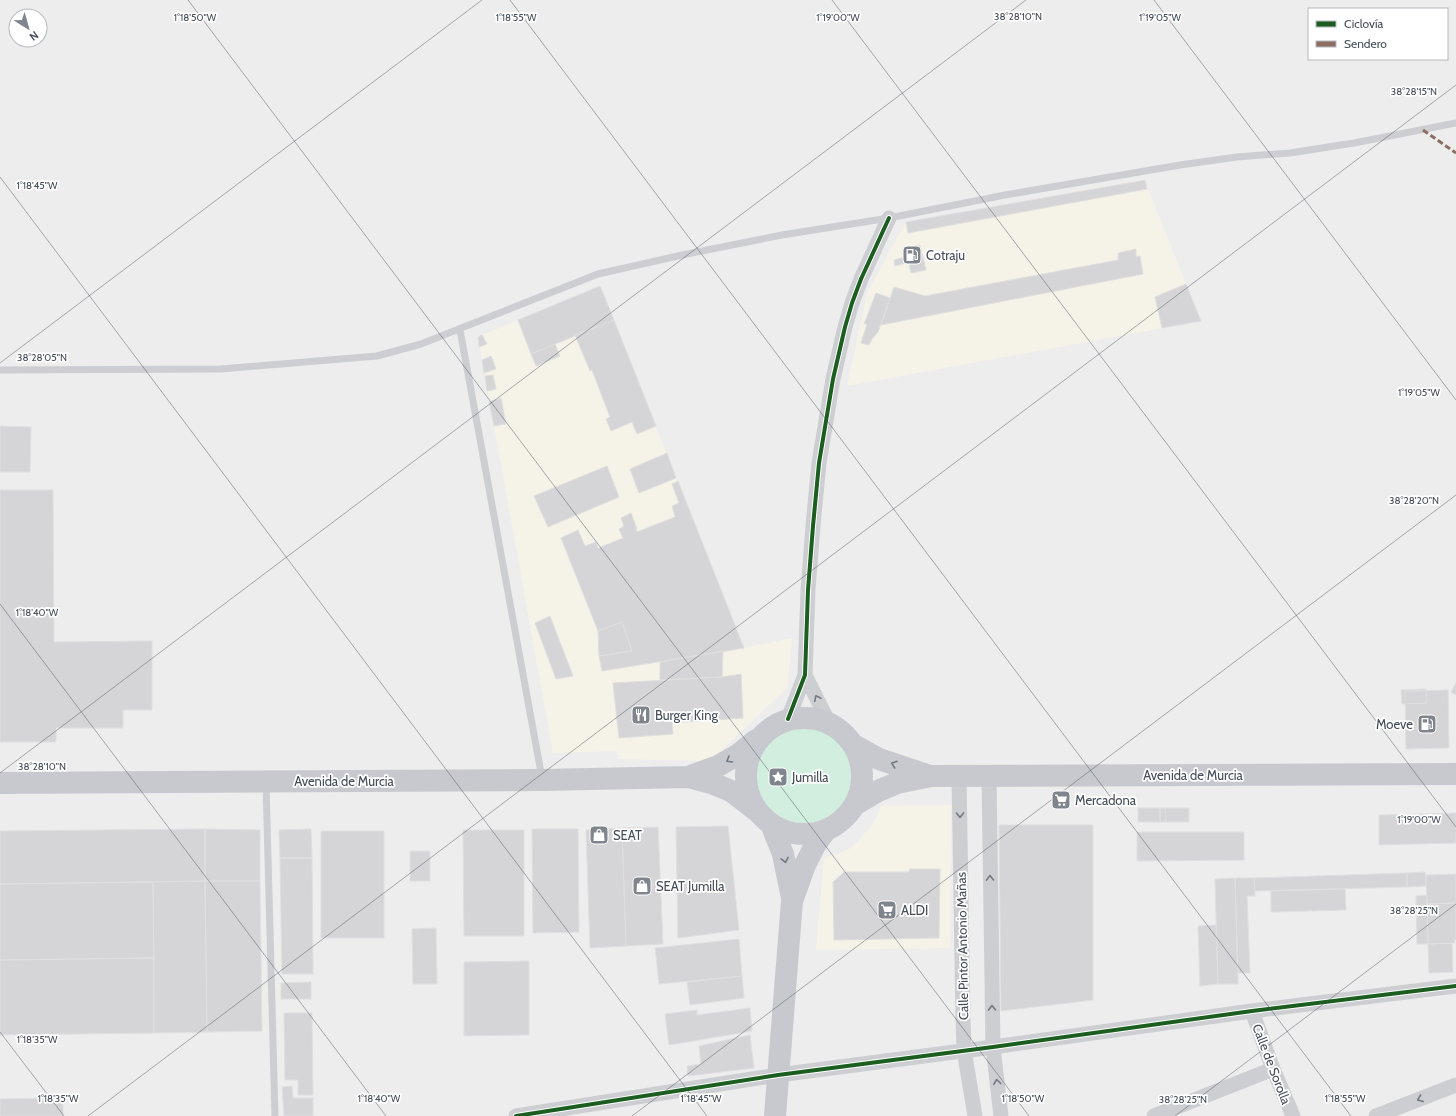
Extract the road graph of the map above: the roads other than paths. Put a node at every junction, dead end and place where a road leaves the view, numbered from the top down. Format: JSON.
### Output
{"nodes":[{"id":1,"x":1456,"y":123,"type":"edge"},
{"id":2,"x":889,"y":218,"type":"junction"},
{"id":3,"x":460,"y":330,"type":"junction"},
{"id":4,"x":0,"y":370,"type":"edge"},
{"id":5,"x":806,"y":675,"type":"junction"},
{"id":6,"x":788,"y":719,"type":"junction"},
{"id":7,"x":828,"y":721,"type":"junction"},
{"id":8,"x":760,"y":737,"type":"junction"},
{"id":9,"x":854,"y":745,"type":"junction"},
{"id":10,"x":1456,"y":774,"type":"edge"},
{"id":11,"x":931,"y":776,"type":"junction"},
{"id":12,"x":959,"y":776,"type":"junction"},
{"id":13,"x":989,"y":776,"type":"junction"},
{"id":14,"x":688,"y":777,"type":"junction"},
{"id":15,"x":542,"y":780,"type":"junction"},
{"id":16,"x":266,"y":781,"type":"junction"},
{"id":17,"x":0,"y":783,"type":"edge"},
{"id":18,"x":856,"y":804,"type":"junction"},
{"id":19,"x":764,"y":818,"type":"junction"},
{"id":20,"x":826,"y":830,"type":"junction"},
{"id":21,"x":792,"y":901,"type":"junction"},
{"id":22,"x":1456,"y":986,"type":"edge"},
{"id":23,"x":1252,"y":1011,"type":"junction"},
{"id":24,"x":993,"y":1047,"type":"junction"},
{"id":25,"x":964,"y":1050,"type":"junction"},
{"id":26,"x":1273,"y":1069,"type":"junction"},
{"id":27,"x":778,"y":1075,"type":"junction"},
{"id":28,"x":1456,"y":1085,"type":"edge"},
{"id":29,"x":275,"y":1116,"type":"edge"},
{"id":30,"x":516,"y":1116,"type":"edge"},
{"id":31,"x":774,"y":1116,"type":"edge"},
{"id":32,"x":975,"y":1116,"type":"edge"},
{"id":33,"x":1002,"y":1116,"type":"edge"},
{"id":34,"x":1154,"y":1116,"type":"edge"},
{"id":35,"x":1293,"y":1116,"type":"edge"},
{"id":36,"x":1376,"y":1116,"type":"edge"}],
"edges":[{"from":1,"to":2,"type":"lane"},
{"from":2,"to":3,"type":"lane"},
{"from":2,"to":5,"type":"street"},
{"from":3,"to":4,"type":"lane"},
{"from":3,"to":15,"type":"lane"},
{"from":5,"to":6,"type":"street"},
{"from":7,"to":5,"type":"street","one_way":true},
{"from":6,"to":7,"type":"main road"},
{"from":6,"to":8,"type":"main road"},
{"from":7,"to":9,"type":"main road"},
{"from":8,"to":14,"type":"main road","name":"Avenida de Murcia","one_way":true},
{"from":8,"to":19,"type":"main road"},
{"from":11,"to":9,"type":"main road","name":"Avenida de Murcia","one_way":true},
{"from":9,"to":18,"type":"main road"},
{"from":10,"to":13,"type":"main road","name":"Avenida de Murcia"},
{"from":11,"to":12,"type":"main road","name":"Avenida de Murcia"},
{"from":11,"to":18,"type":"main road","name":"Avenida de Murcia"},
{"from":12,"to":13,"type":"main road","name":"Avenida de Murcia"},
{"from":12,"to":25,"type":"street","name":"Calle Pintor Antonio Mañas","one_way":true},
{"from":24,"to":13,"type":"street","one_way":true},
{"from":14,"to":15,"type":"main road","name":"Avenida de Murcia"},
{"from":14,"to":19,"type":"main road","name":"Avenida de Murcia"},
{"from":15,"to":16,"type":"main road","name":"Avenida de Murcia"},
{"from":16,"to":17,"type":"main road","name":"Avenida de Murcia"},
{"from":16,"to":29,"type":"lane"},
{"from":18,"to":20,"type":"main road"},
{"from":19,"to":20,"type":"main road"},
{"from":19,"to":21,"type":"main road","one_way":true},
{"from":20,"to":21,"type":"main road"},
{"from":21,"to":27,"type":"main road"},
{"from":22,"to":23,"type":"street"},
{"from":23,"to":24,"type":"street"},
{"from":23,"to":26,"type":"street","name":"Calle de Sorolla"},
{"from":24,"to":25,"type":"street"},
{"from":33,"to":24,"type":"street","one_way":true},
{"from":25,"to":27,"type":"street"},
{"from":25,"to":32,"type":"street","name":"Calle Pintor Antonio Mañas"},
{"from":26,"to":34,"type":"street"},
{"from":26,"to":35,"type":"street","name":"Calle de Sorolla"},
{"from":27,"to":30,"type":"street"},
{"from":27,"to":31,"type":"main road"},
{"from":28,"to":36,"type":"street","one_way":true}]}
